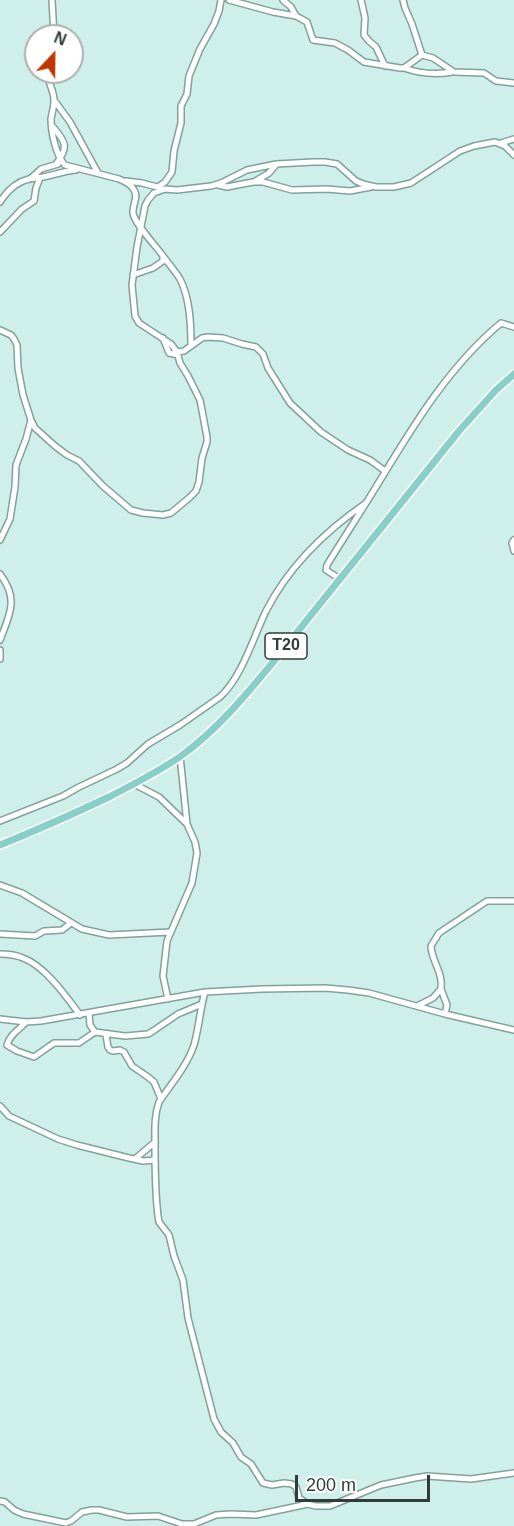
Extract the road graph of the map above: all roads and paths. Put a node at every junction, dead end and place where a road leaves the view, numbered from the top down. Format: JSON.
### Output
{"nodes":[{"id":1,"x":52,"y":0,"type":"edge"},
{"id":2,"x":220,"y":0,"type":"edge"},
{"id":3,"x":228,"y":0,"type":"edge"},
{"id":4,"x":283,"y":0,"type":"edge"},
{"id":5,"x":361,"y":0,"type":"edge"},
{"id":6,"x":404,"y":0,"type":"edge"},
{"id":7,"x":296,"y":16,"type":"junction"},
{"id":8,"x":53,"y":24,"type":"edge"},
{"id":9,"x":422,"y":55,"type":"junction"},
{"id":10,"x":385,"y":66,"type":"junction"},
{"id":11,"x":404,"y":68,"type":"junction"},
{"id":12,"x":454,"y":72,"type":"junction"},
{"id":13,"x":514,"y":83,"type":"edge"},
{"id":14,"x":49,"y":84,"type":"edge"},
{"id":15,"x":54,"y":100,"type":"junction"},
{"id":16,"x":514,"y":139,"type":"edge"},
{"id":17,"x":499,"y":144,"type":"junction"},
{"id":18,"x":514,"y":155,"type":"edge"},
{"id":19,"x":58,"y":161,"type":"junction"},
{"id":20,"x":276,"y":164,"type":"junction"},
{"id":21,"x":83,"y":169,"type":"junction"},
{"id":22,"x":98,"y":173,"type":"junction"},
{"id":23,"x":40,"y":178,"type":"junction"},
{"id":24,"x":30,"y":179,"type":"junction"},
{"id":25,"x":124,"y":181,"type":"junction"},
{"id":26,"x":253,"y":182,"type":"junction"},
{"id":27,"x":217,"y":184,"type":"junction"},
{"id":28,"x":155,"y":186,"type":"junction"},
{"id":29,"x":373,"y":187,"type":"junction"},
{"id":30,"x":165,"y":189,"type":"junction"},
{"id":31,"x":148,"y":200,"type":"junction"},
{"id":32,"x":0,"y":202,"type":"edge"},
{"id":33,"x":140,"y":226,"type":"junction"},
{"id":34,"x":0,"y":232,"type":"edge"},
{"id":35,"x":163,"y":256,"type":"junction"},
{"id":36,"x":134,"y":275,"type":"junction"},
{"id":37,"x":514,"y":327,"type":"edge"},
{"id":38,"x":0,"y":330,"type":"edge"},
{"id":39,"x":191,"y":345,"type":"junction"},
{"id":40,"x":177,"y":354,"type":"junction"},
{"id":41,"x":514,"y":374,"type":"edge"},
{"id":42,"x":31,"y":420,"type":"junction"},
{"id":43,"x":385,"y":471,"type":"junction"},
{"id":44,"x":366,"y":503,"type":"junction"},
{"id":45,"x":0,"y":540,"type":"edge"},
{"id":46,"x":514,"y":540,"type":"edge"},
{"id":47,"x":514,"y":551,"type":"edge"},
{"id":48,"x":0,"y":574,"type":"edge"},
{"id":49,"x":340,"y":579,"type":"junction"},
{"id":50,"x":0,"y":640,"type":"edge"},
{"id":51,"x":0,"y":650,"type":"edge"},
{"id":52,"x":0,"y":658,"type":"edge"},
{"id":53,"x":180,"y":756,"type":"junction"},
{"id":54,"x":134,"y":784,"type":"junction"},
{"id":55,"x":0,"y":821,"type":"edge"},
{"id":56,"x":187,"y":824,"type":"junction"},
{"id":57,"x":0,"y":845,"type":"edge"},
{"id":58,"x":0,"y":885,"type":"edge"},
{"id":59,"x":514,"y":901,"type":"edge"},
{"id":60,"x":71,"y":923,"type":"junction"},
{"id":61,"x":170,"y":932,"type":"junction"},
{"id":62,"x":0,"y":934,"type":"edge"},
{"id":63,"x":0,"y":954,"type":"edge"},
{"id":64,"x":441,"y":989,"type":"junction"},
{"id":65,"x":205,"y":992,"type":"junction"},
{"id":66,"x":168,"y":999,"type":"junction"},
{"id":67,"x":202,"y":1004,"type":"junction"},
{"id":68,"x":417,"y":1006,"type":"junction"},
{"id":69,"x":89,"y":1013,"type":"junction"},
{"id":70,"x":445,"y":1014,"type":"junction"},
{"id":71,"x":80,"y":1015,"type":"junction"},
{"id":72,"x":0,"y":1019,"type":"edge"},
{"id":73,"x":26,"y":1022,"type":"junction"},
{"id":74,"x":514,"y":1030,"type":"edge"},
{"id":75,"x":95,"y":1032,"type":"junction"},
{"id":76,"x":106,"y":1035,"type":"junction"},
{"id":77,"x":0,"y":1044,"type":"edge"},
{"id":78,"x":8,"y":1046,"type":"junction"},
{"id":79,"x":161,"y":1099,"type":"junction"},
{"id":80,"x":0,"y":1106,"type":"edge"},
{"id":81,"x":155,"y":1142,"type":"junction"},
{"id":82,"x":135,"y":1159,"type":"junction"},
{"id":83,"x":154,"y":1160,"type":"junction"},
{"id":84,"x":514,"y":1473,"type":"edge"},
{"id":85,"x":0,"y":1501,"type":"edge"},
{"id":86,"x":308,"y":1504,"type":"junction"}],
"edges":[{"from":1,"to":8,"type":"street"},
{"from":2,"to":28,"type":"street"},
{"from":3,"to":7,"type":"street"},
{"from":4,"to":7,"type":"street"},
{"from":5,"to":10,"type":"street"},
{"from":6,"to":9,"type":"street"},
{"from":7,"to":10,"type":"street"},
{"from":9,"to":11,"type":"street"},
{"from":9,"to":12,"type":"street"},
{"from":10,"to":11,"type":"street"},
{"from":11,"to":12,"type":"street"},
{"from":12,"to":13,"type":"street"},
{"from":14,"to":15,"type":"street"},
{"from":15,"to":19,"type":"street"},
{"from":15,"to":22,"type":"street"},
{"from":16,"to":17,"type":"street"},
{"from":17,"to":18,"type":"street"},
{"from":17,"to":29,"type":"street"},
{"from":19,"to":21,"type":"street"},
{"from":19,"to":24,"type":"street"},
{"from":20,"to":26,"type":"street"},
{"from":20,"to":27,"type":"street"},
{"from":20,"to":29,"type":"street"},
{"from":21,"to":22,"type":"street"},
{"from":21,"to":23,"type":"street"},
{"from":22,"to":25,"type":"street"},
{"from":23,"to":24,"type":"street"},
{"from":23,"to":34,"type":"street"},
{"from":24,"to":32,"type":"street"},
{"from":25,"to":28,"type":"street"},
{"from":25,"to":33,"type":"street"},
{"from":26,"to":27,"type":"street"},
{"from":26,"to":29,"type":"street"},
{"from":27,"to":30,"type":"street"},
{"from":28,"to":30,"type":"street"},
{"from":28,"to":31,"type":"street"},
{"from":30,"to":31,"type":"street"},
{"from":31,"to":33,"type":"street"},
{"from":33,"to":35,"type":"street"},
{"from":33,"to":36,"type":"street"},
{"from":35,"to":36,"type":"street"},
{"from":35,"to":39,"type":"street"},
{"from":36,"to":40,"type":"street"},
{"from":37,"to":43,"type":"street"},
{"from":38,"to":42,"type":"street"},
{"from":39,"to":40,"type":"street"},
{"from":39,"to":43,"type":"street"},
{"from":40,"to":42,"type":"street"},
{"from":41,"to":49,"type":"main road","number":"T20"},
{"from":42,"to":45,"type":"street"},
{"from":43,"to":44,"type":"street"},
{"from":44,"to":49,"type":"street"},
{"from":44,"to":55,"type":"street"},
{"from":46,"to":47,"type":"street"},
{"from":48,"to":50,"type":"street"},
{"from":49,"to":53,"type":"main road","number":"T20"},
{"from":51,"to":52,"type":"street"},
{"from":53,"to":54,"type":"main road","number":"T20"},
{"from":53,"to":56,"type":"street"},
{"from":54,"to":56,"type":"street"},
{"from":54,"to":57,"type":"main road","number":"T20"},
{"from":56,"to":61,"type":"street"},
{"from":58,"to":60,"type":"street"},
{"from":59,"to":64,"type":"street"},
{"from":60,"to":61,"type":"street"},
{"from":60,"to":62,"type":"street"},
{"from":61,"to":66,"type":"street"},
{"from":63,"to":71,"type":"street"},
{"from":64,"to":68,"type":"street"},
{"from":64,"to":70,"type":"street"},
{"from":65,"to":66,"type":"street"},
{"from":65,"to":67,"type":"street"},
{"from":65,"to":68,"type":"street"},
{"from":66,"to":69,"type":"street"},
{"from":67,"to":76,"type":"street"},
{"from":67,"to":79,"type":"street"},
{"from":68,"to":70,"type":"street"},
{"from":69,"to":71,"type":"street"},
{"from":69,"to":75,"type":"street"},
{"from":70,"to":74,"type":"street"},
{"from":71,"to":73,"type":"street"},
{"from":72,"to":73,"type":"street"},
{"from":73,"to":78,"type":"street"},
{"from":75,"to":76,"type":"street"},
{"from":75,"to":78,"type":"street"},
{"from":76,"to":79,"type":"street"},
{"from":77,"to":78,"type":"street"},
{"from":79,"to":81,"type":"street"},
{"from":80,"to":82,"type":"street"},
{"from":81,"to":82,"type":"street"},
{"from":81,"to":83,"type":"street"},
{"from":82,"to":83,"type":"street"},
{"from":83,"to":86,"type":"street"},
{"from":84,"to":86,"type":"street"},
{"from":85,"to":86,"type":"street"}]}
